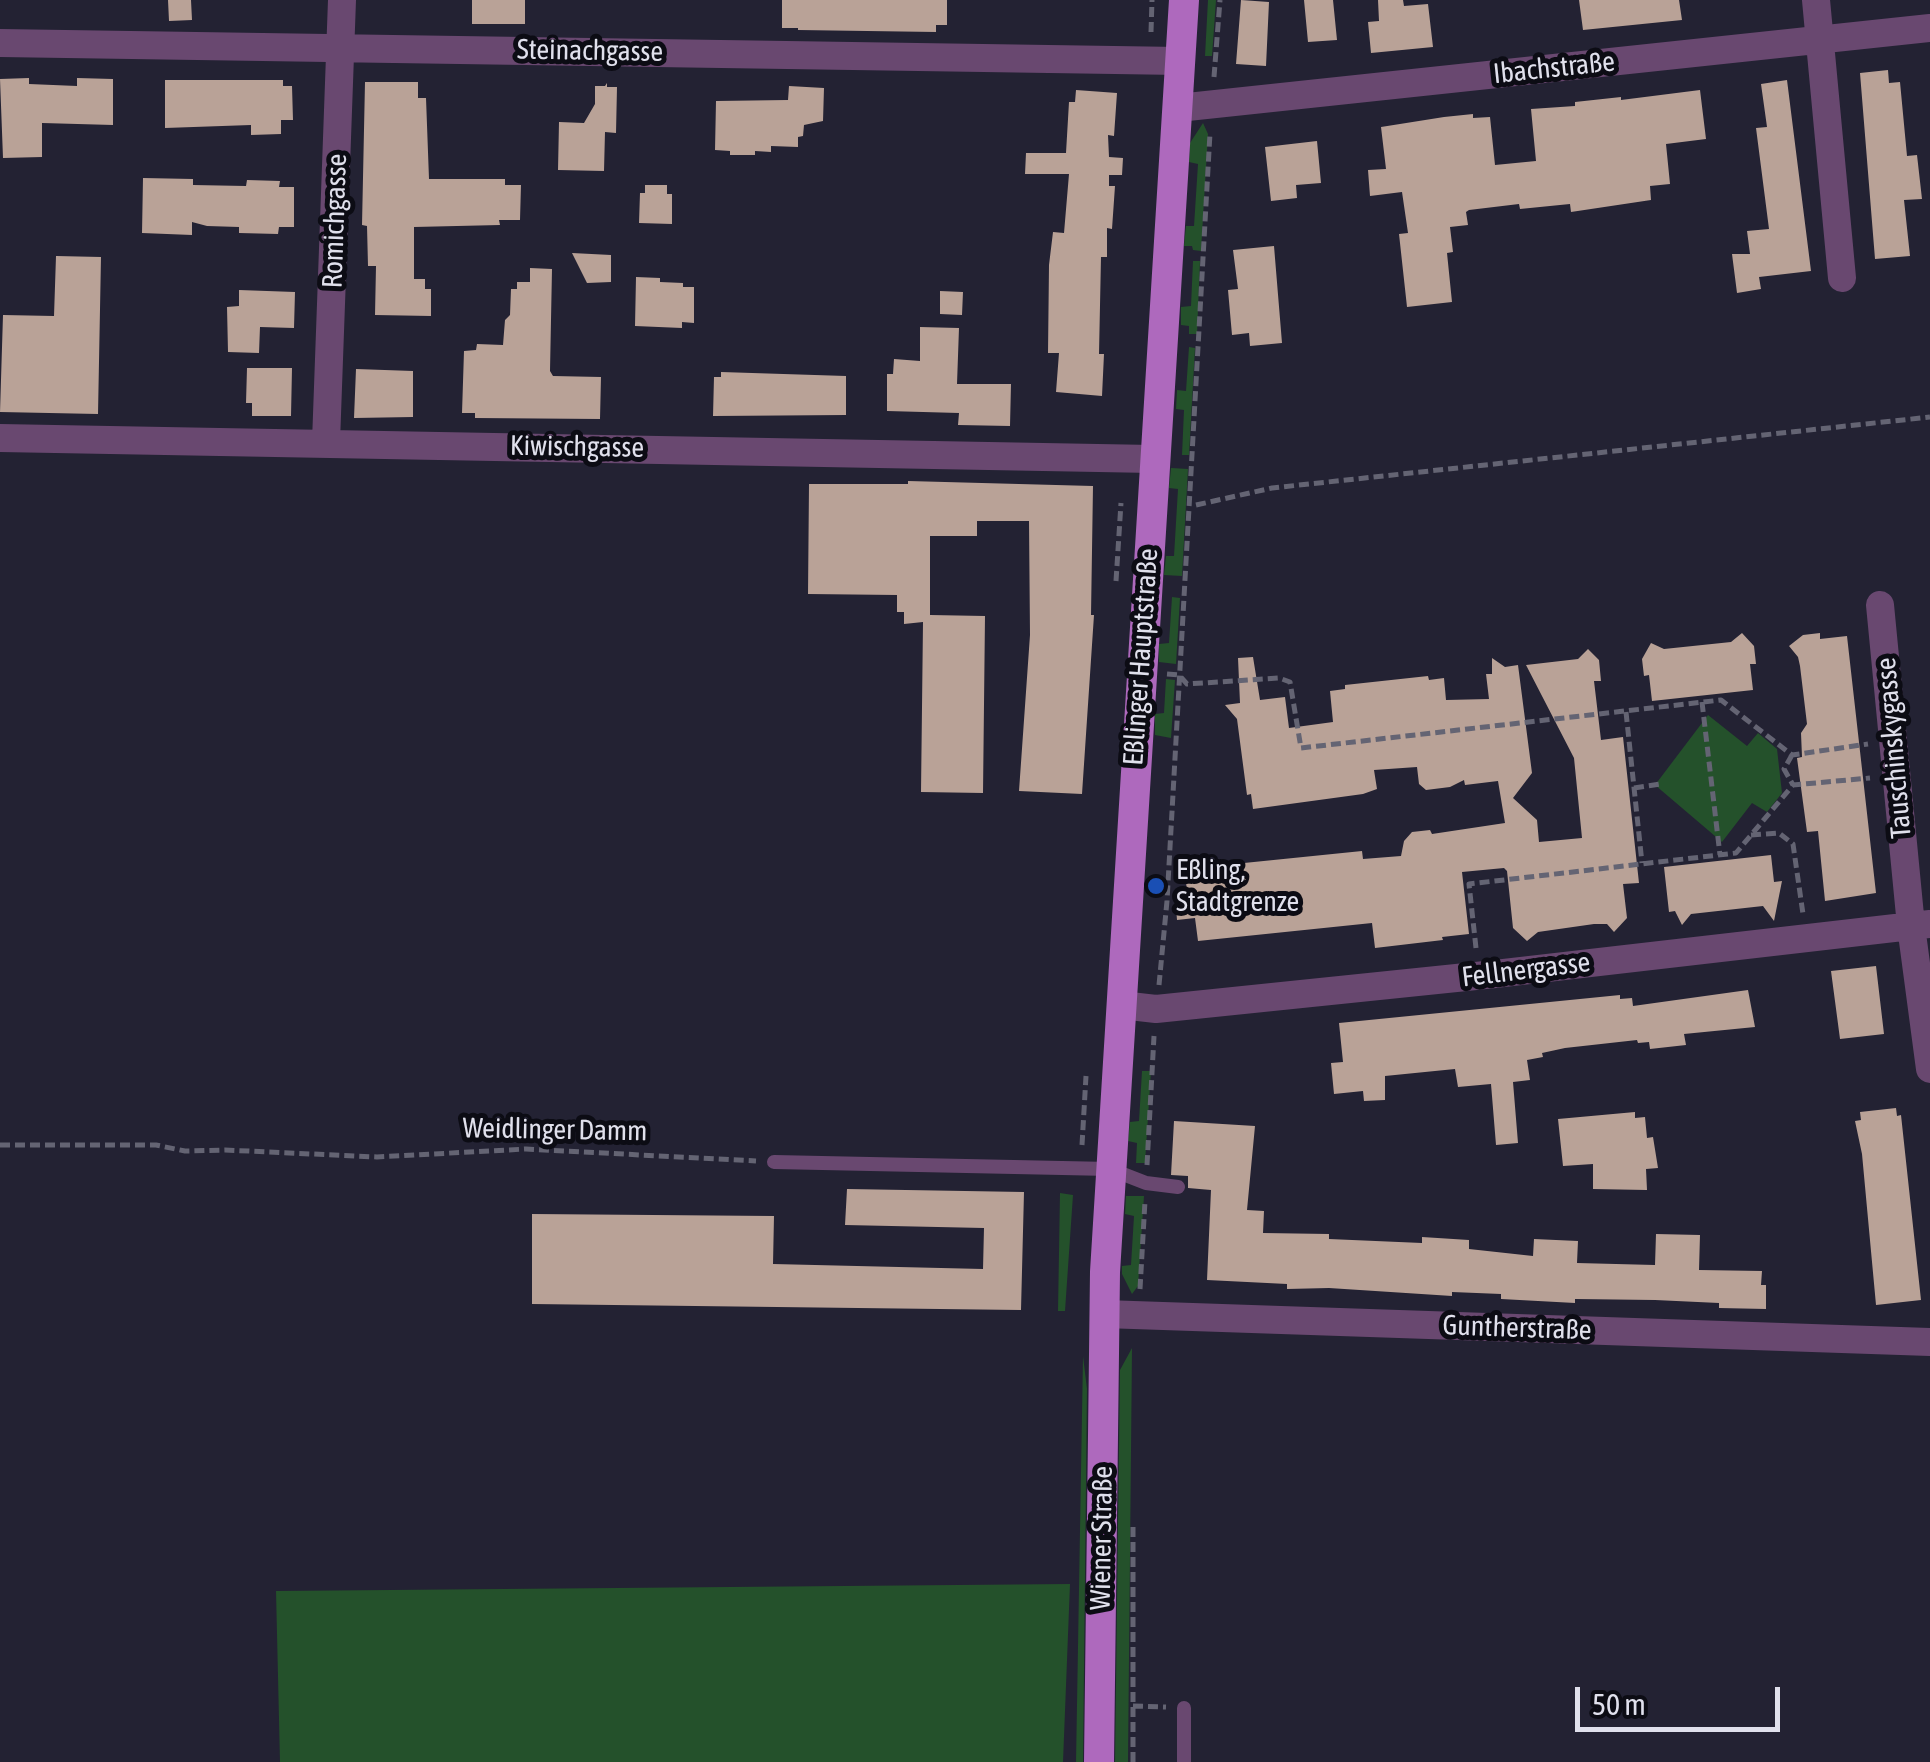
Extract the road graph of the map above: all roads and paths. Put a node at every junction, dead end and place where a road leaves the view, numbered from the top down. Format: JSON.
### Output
{"nodes":[{"id":1,"x":342,"y":0,"type":"edge"},
{"id":2,"x":1152,"y":0,"type":"edge"},
{"id":3,"x":1184,"y":0,"type":"edge"},
{"id":4,"x":1220,"y":0,"type":"edge"},
{"id":5,"x":1816,"y":0,"type":"edge"},
{"id":6,"x":1930,"y":28,"type":"edge"},
{"id":7,"x":1820,"y":40,"type":"junction"},
{"id":8,"x":0,"y":44,"type":"edge"},
{"id":9,"x":342,"y":47,"type":"junction"},
{"id":10,"x":1150,"y":48,"type":"dead end"},
{"id":11,"x":1180,"y":62,"type":"junction"},
{"id":12,"x":1213,"y":89,"type":"dead end"},
{"id":13,"x":1178,"y":108,"type":"junction"},
{"id":14,"x":1211,"y":120,"type":"dead end"},
{"id":15,"x":1842,"y":278,"type":"dead end"},
{"id":16,"x":1930,"y":417,"type":"edge"},
{"id":17,"x":0,"y":438,"type":"edge"},
{"id":18,"x":326,"y":442,"type":"junction"},
{"id":19,"x":1154,"y":459,"type":"junction"},
{"id":20,"x":1196,"y":505,"type":"dead end"},
{"id":21,"x":1880,"y":605,"type":"dead end"},
{"id":22,"x":1140,"y":673,"type":"junction"},
{"id":23,"x":1178,"y":675,"type":"junction"},
{"id":24,"x":1702,"y":702,"type":"junction"},
{"id":25,"x":1626,"y":712,"type":"junction"},
{"id":26,"x":1892,"y":740,"type":"junction"},
{"id":27,"x":1792,"y":754,"type":"junction"},
{"id":28,"x":1896,"y":776,"type":"junction"},
{"id":29,"x":1660,"y":784,"type":"dead end"},
{"id":30,"x":1793,"y":785,"type":"junction"},
{"id":31,"x":1634,"y":788,"type":"junction"},
{"id":32,"x":1751,"y":835,"type":"junction"},
{"id":33,"x":1720,"y":855,"type":"junction"},
{"id":34,"x":1642,"y":864,"type":"junction"},
{"id":35,"x":1920,"y":925,"type":"edge"},
{"id":36,"x":1806,"y":937,"type":"junction"},
{"id":37,"x":1478,"y":976,"type":"junction"},
{"id":38,"x":1158,"y":992,"type":"dead end"},
{"id":39,"x":1121,"y":1006,"type":"junction"},
{"id":40,"x":1930,"y":1069,"type":"edge"},
{"id":41,"x":0,"y":1145,"type":"edge"},
{"id":42,"x":774,"y":1162,"type":"joint"},
{"id":43,"x":1110,"y":1169,"type":"junction"},
{"id":44,"x":1178,"y":1187,"type":"dead end"},
{"id":45,"x":1104,"y":1314,"type":"junction"},
{"id":46,"x":1930,"y":1342,"type":"edge"},
{"id":47,"x":1133,"y":1511,"type":"dead end"},
{"id":48,"x":1133,"y":1706,"type":"junction"},
{"id":49,"x":1184,"y":1708,"type":"joint"},
{"id":50,"x":1099,"y":1762,"type":"edge"},
{"id":51,"x":1132,"y":1762,"type":"edge"},
{"id":52,"x":1184,"y":1762,"type":"edge"}],
"edges":[{"from":1,"to":9,"type":"street","name":"Romichgasse"},
{"from":2,"to":10,"type":"path"},
{"from":3,"to":11,"type":"main road","name":"Eßlinger Hauptstraße"},
{"from":4,"to":12,"type":"path"},
{"from":5,"to":7,"type":"street"},
{"from":6,"to":7,"type":"street","name":"Ibachstraße"},
{"from":7,"to":13,"type":"street","name":"Ibachstraße"},
{"from":7,"to":15,"type":"street"},
{"from":8,"to":9,"type":"street","name":"Steinachgasse"},
{"from":9,"to":11,"type":"street","name":"Steinachgasse"},
{"from":9,"to":18,"type":"street","name":"Romichgasse"},
{"from":11,"to":13,"type":"main road","name":"Eßlinger Hauptstraße"},
{"from":13,"to":19,"type":"main road","name":"Eßlinger Hauptstraße"},
{"from":14,"to":23,"type":"path"},
{"from":16,"to":20,"type":"path"},
{"from":17,"to":18,"type":"street","name":"Kiwischgasse"},
{"from":18,"to":19,"type":"street","name":"Kiwischgasse"},
{"from":19,"to":22,"type":"main road","name":"Eßlinger Hauptstraße"},
{"from":21,"to":26,"type":"street","name":"Tauschinskygasse"},
{"from":22,"to":23,"type":"path"},
{"from":22,"to":39,"type":"main road","name":"Eßlinger Hauptstraße"},
{"from":23,"to":25,"type":"path"},
{"from":23,"to":38,"type":"path"},
{"from":24,"to":25,"type":"path"},
{"from":24,"to":27,"type":"path"},
{"from":24,"to":33,"type":"path"},
{"from":25,"to":31,"type":"path"},
{"from":26,"to":27,"type":"path"},
{"from":26,"to":28,"type":"street","name":"Tauschinskygasse"},
{"from":27,"to":30,"type":"path"},
{"from":28,"to":30,"type":"path"},
{"from":28,"to":35,"type":"street","name":"Tauschinskygasse"},
{"from":29,"to":31,"type":"path"},
{"from":30,"to":32,"type":"path"},
{"from":31,"to":34,"type":"path"},
{"from":32,"to":33,"type":"path"},
{"from":32,"to":36,"type":"path"},
{"from":33,"to":34,"type":"path"},
{"from":34,"to":37,"type":"path"},
{"from":35,"to":36,"type":"street","name":"Fellnergasse"},
{"from":35,"to":40,"type":"street","name":"Tauschinskygasse"},
{"from":36,"to":37,"type":"street","name":"Fellnergasse"},
{"from":37,"to":39,"type":"street","name":"Fellnergasse"},
{"from":39,"to":43,"type":"main road","name":"Eßlinger Hauptstraße"},
{"from":41,"to":42,"type":"path","name":"Weidlinger Damm"},
{"from":42,"to":43,"type":"lane"},
{"from":43,"to":44,"type":"lane"},
{"from":43,"to":45,"type":"main road","name":"Eßlinger Hauptstraße"},
{"from":45,"to":46,"type":"street","name":"Guntherstraße"},
{"from":45,"to":50,"type":"main road","name":"Wiener Straße"},
{"from":47,"to":48,"type":"path"},
{"from":48,"to":49,"type":"path"},
{"from":48,"to":51,"type":"path"},
{"from":49,"to":52,"type":"lane"}]}
